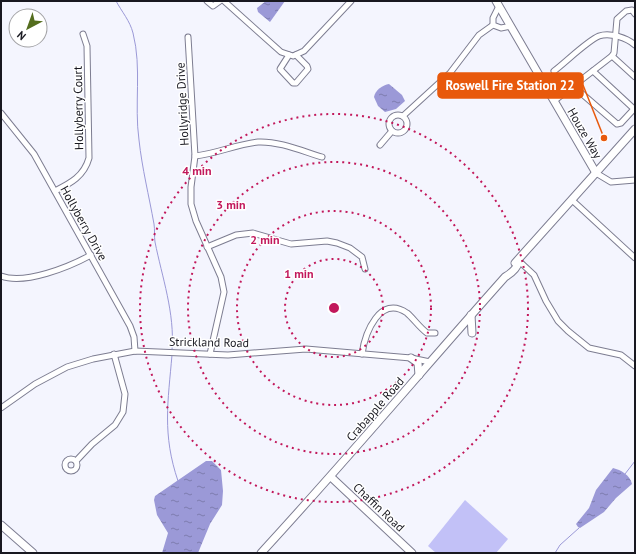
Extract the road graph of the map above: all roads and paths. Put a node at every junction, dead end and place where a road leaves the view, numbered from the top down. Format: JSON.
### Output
{"nodes":[{"id":1,"x":207,"y":1,"type":"edge"},
{"id":2,"x":220,"y":1,"type":"edge"},
{"id":3,"x":224,"y":1,"type":"edge"},
{"id":4,"x":351,"y":1,"type":"edge"},
{"id":5,"x":498,"y":4,"type":"edge"},
{"id":6,"x":635,"y":14,"type":"edge"},
{"id":7,"x":493,"y":25,"type":"junction"},
{"id":8,"x":511,"y":26,"type":"junction"},
{"id":9,"x":83,"y":34,"type":"dead end"},
{"id":10,"x":615,"y":36,"type":"junction"},
{"id":11,"x":188,"y":37,"type":"dead end"},
{"id":12,"x":635,"y":45,"type":"edge"},
{"id":13,"x":289,"y":55,"type":"junction"},
{"id":14,"x":296,"y":55,"type":"junction"},
{"id":15,"x":612,"y":56,"type":"junction"},
{"id":16,"x":554,"y":71,"type":"dead end"},
{"id":17,"x":593,"y":71,"type":"junction"},
{"id":18,"x":635,"y":77,"type":"edge"},
{"id":19,"x":573,"y":86,"type":"junction"},
{"id":20,"x":554,"y":101,"type":"junction"},
{"id":21,"x":635,"y":108,"type":"edge"},
{"id":22,"x":1,"y":113,"type":"edge"},
{"id":23,"x":403,"y":116,"type":"junction"},
{"id":24,"x":635,"y":129,"type":"edge"},
{"id":25,"x":392,"y":131,"type":"junction"},
{"id":26,"x":380,"y":145,"type":"dead end"},
{"id":27,"x":195,"y":156,"type":"junction"},
{"id":28,"x":322,"y":157,"type":"dead end"},
{"id":29,"x":596,"y":173,"type":"junction"},
{"id":30,"x":635,"y":180,"type":"edge"},
{"id":31,"x":55,"y":192,"type":"junction"},
{"id":32,"x":572,"y":200,"type":"junction"},
{"id":33,"x":208,"y":247,"type":"junction"},
{"id":34,"x":91,"y":255,"type":"junction"},
{"id":35,"x":635,"y":258,"type":"edge"},
{"id":36,"x":519,"y":260,"type":"junction"},
{"id":37,"x":365,"y":269,"type":"dead end"},
{"id":38,"x":1,"y":276,"type":"edge"},
{"id":39,"x":470,"y":315,"type":"junction"},
{"id":40,"x":435,"y":333,"type":"dead end"},
{"id":41,"x":472,"y":333,"type":"dead end"},
{"id":42,"x":135,"y":350,"type":"junction"},
{"id":43,"x":114,"y":354,"type":"junction"},
{"id":44,"x":210,"y":354,"type":"junction"},
{"id":45,"x":362,"y":354,"type":"junction"},
{"id":46,"x":411,"y":358,"type":"junction"},
{"id":47,"x":430,"y":362,"type":"junction"},
{"id":48,"x":635,"y":366,"type":"edge"},
{"id":49,"x":419,"y":375,"type":"junction"},
{"id":50,"x":1,"y":408,"type":"edge"},
{"id":51,"x":76,"y":461,"type":"dead end"},
{"id":52,"x":338,"y":469,"type":"junction"},
{"id":53,"x":331,"y":478,"type":"junction"},
{"id":54,"x":339,"y":485,"type":"junction"},
{"id":55,"x":1,"y":525,"type":"edge"},
{"id":56,"x":33,"y":553,"type":"edge"},
{"id":57,"x":261,"y":553,"type":"edge"},
{"id":58,"x":412,"y":553,"type":"edge"}],
"edges":[{"from":1,"to":2,"type":"street"},
{"from":3,"to":13,"type":"street"},
{"from":4,"to":14,"type":"street"},
{"from":5,"to":7,"type":"street"},
{"from":5,"to":8,"type":"street","name":"Houze Way"},
{"from":6,"to":10,"type":"street"},
{"from":7,"to":8,"type":"street"},
{"from":7,"to":23,"type":"street"},
{"from":8,"to":20,"type":"street","name":"Houze Way"},
{"from":9,"to":31,"type":"street","name":"Hollyberry Court"},
{"from":10,"to":12,"type":"street"},
{"from":10,"to":15,"type":"street"},
{"from":10,"to":16,"type":"street"},
{"from":11,"to":27,"type":"street","name":"Hollyridge Drive"},
{"from":13,"to":14,"type":"street"},
{"from":13,"to":14,"type":"street"},
{"from":15,"to":17,"type":"street"},
{"from":15,"to":18,"type":"street"},
{"from":17,"to":19,"type":"street"},
{"from":17,"to":21,"type":"street"},
{"from":19,"to":20,"type":"street"},
{"from":19,"to":21,"type":"street"},
{"from":20,"to":29,"type":"street","name":"Houze Way"},
{"from":22,"to":31,"type":"street","name":"Hollyberry Drive"},
{"from":23,"to":25,"type":"street"},
{"from":23,"to":25,"type":"street"},
{"from":24,"to":29,"type":"street","name":"Crabapple Road"},
{"from":25,"to":26,"type":"street"},
{"from":27,"to":28,"type":"street"},
{"from":27,"to":33,"type":"street","name":"Hollyridge Drive"},
{"from":29,"to":30,"type":"street"},
{"from":29,"to":32,"type":"street","name":"Crabapple Road"},
{"from":31,"to":34,"type":"street","name":"Hollyberry Drive"},
{"from":32,"to":35,"type":"street"},
{"from":32,"to":36,"type":"street","name":"Crabapple Road"},
{"from":33,"to":37,"type":"street"},
{"from":33,"to":44,"type":"street","name":"Hollyridge Drive"},
{"from":34,"to":38,"type":"street"},
{"from":34,"to":42,"type":"street","name":"Hollyberry Drive"},
{"from":36,"to":39,"type":"street","name":"Crabapple Road"},
{"from":36,"to":48,"type":"street"},
{"from":39,"to":41,"type":"street"},
{"from":39,"to":47,"type":"street","name":"Crabapple Road"},
{"from":40,"to":45,"type":"street"},
{"from":42,"to":43,"type":"street","name":"Strickland Road"},
{"from":42,"to":44,"type":"street","name":"Strickland Road"},
{"from":43,"to":50,"type":"street","name":"Strickland Road"},
{"from":43,"to":51,"type":"street"},
{"from":44,"to":45,"type":"street","name":"Strickland Road"},
{"from":45,"to":46,"type":"street","name":"Strickland Road"},
{"from":46,"to":47,"type":"street","name":"Strickland Road"},
{"from":46,"to":49,"type":"street"},
{"from":47,"to":49,"type":"street","name":"Crabapple Road"},
{"from":49,"to":52,"type":"street","name":"Crabapple Road"},
{"from":52,"to":53,"type":"street","name":"Crabapple Road"},
{"from":52,"to":54,"type":"street"},
{"from":53,"to":54,"type":"street","name":"Chaffin Road"},
{"from":53,"to":57,"type":"street","name":"Crabapple Road"},
{"from":54,"to":58,"type":"street","name":"Chaffin Road"},
{"from":55,"to":56,"type":"street"}]}
